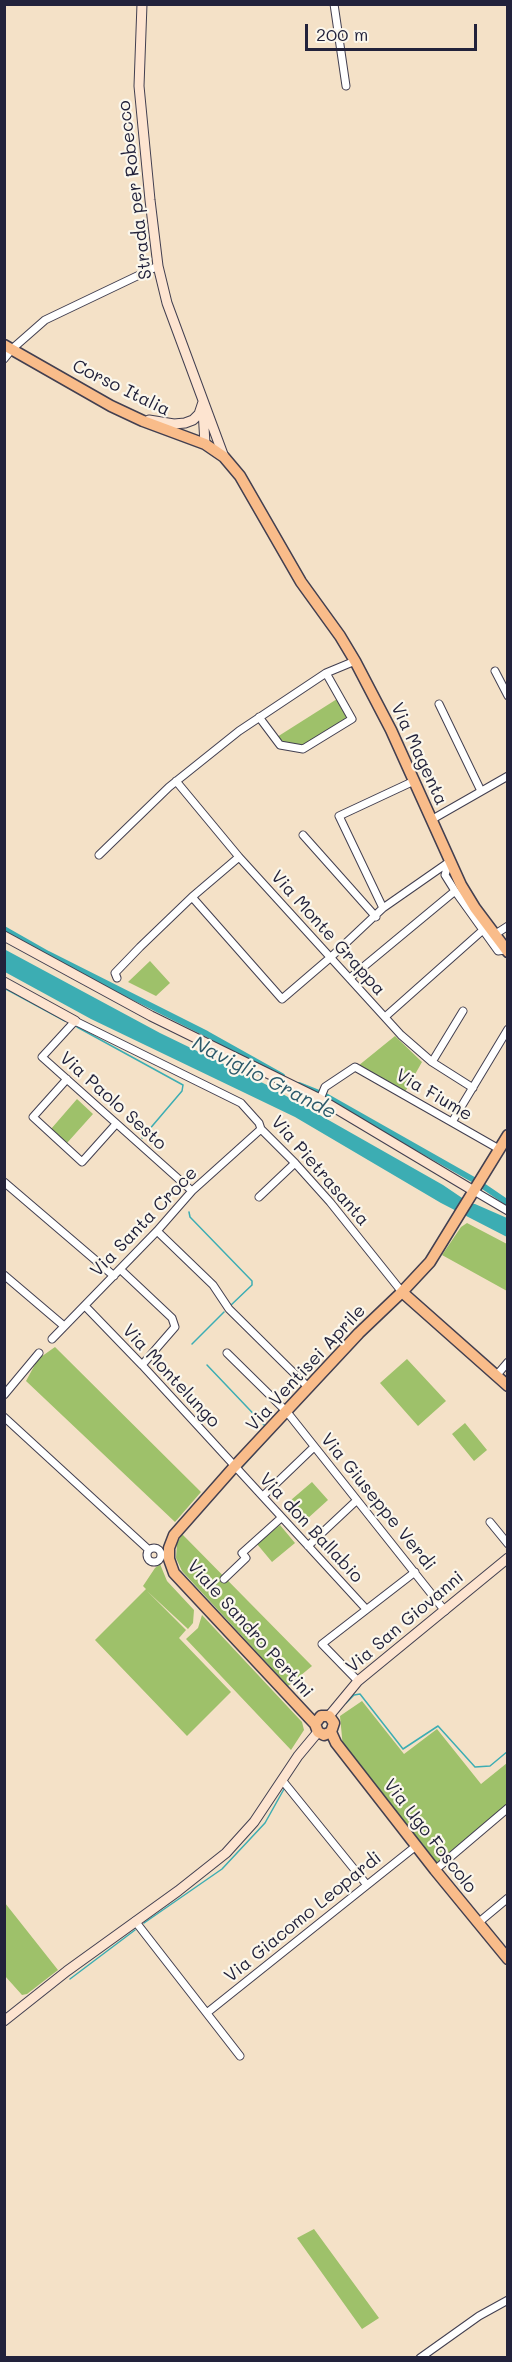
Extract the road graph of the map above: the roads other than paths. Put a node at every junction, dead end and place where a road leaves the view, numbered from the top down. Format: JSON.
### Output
{"nodes":[{"id":1,"x":142,"y":4,"type":"edge"},
{"id":2,"x":334,"y":4,"type":"edge"},
{"id":3,"x":346,"y":86,"type":"dead end"},
{"id":4,"x":158,"y":266,"type":"junction"},
{"id":5,"x":8,"y":347,"type":"edge"},
{"id":6,"x":4,"y":359,"type":"edge"},
{"id":7,"x":203,"y":402,"type":"junction"},
{"id":8,"x":143,"y":421,"type":"junction"},
{"id":9,"x":213,"y":427,"type":"junction"},
{"id":10,"x":201,"y":441,"type":"junction"},
{"id":11,"x":224,"y":457,"type":"junction"},
{"id":12,"x":355,"y":661,"type":"junction"},
{"id":13,"x":495,"y":671,"type":"dead end"},
{"id":14,"x":326,"y":673,"type":"junction"},
{"id":15,"x":507,"y":696,"type":"edge"},
{"id":16,"x":439,"y":704,"type":"dead end"},
{"id":17,"x":259,"y":717,"type":"junction"},
{"id":18,"x":507,"y":776,"type":"edge"},
{"id":19,"x":176,"y":781,"type":"junction"},
{"id":20,"x":414,"y":781,"type":"junction"},
{"id":21,"x":481,"y":791,"type":"junction"},
{"id":22,"x":431,"y":820,"type":"junction"},
{"id":23,"x":303,"y":835,"type":"dead end"},
{"id":24,"x":99,"y":855,"type":"dead end"},
{"id":25,"x":239,"y":857,"type":"junction"},
{"id":26,"x":449,"y":862,"type":"junction"},
{"id":27,"x":435,"y":872,"type":"junction"},
{"id":28,"x":445,"y":875,"type":"junction"},
{"id":29,"x":454,"y":891,"type":"junction"},
{"id":30,"x":192,"y":897,"type":"junction"},
{"id":31,"x":383,"y":908,"type":"junction"},
{"id":32,"x":376,"y":916,"type":"junction"},
{"id":33,"x":507,"y":926,"type":"edge"},
{"id":34,"x":483,"y":930,"type":"junction"},
{"id":35,"x":4,"y":936,"type":"edge"},
{"id":36,"x":494,"y":936,"type":"junction"},
{"id":37,"x":506,"y":951,"type":"edge"},
{"id":38,"x":331,"y":957,"type":"junction"},
{"id":39,"x":117,"y":978,"type":"dead end"},
{"id":40,"x":350,"y":978,"type":"junction"},
{"id":41,"x":4,"y":982,"type":"edge"},
{"id":42,"x":463,"y":1011,"type":"dead end"},
{"id":43,"x":385,"y":1017,"type":"junction"},
{"id":44,"x":75,"y":1021,"type":"junction"},
{"id":45,"x":507,"y":1029,"type":"edge"},
{"id":46,"x":432,"y":1062,"type":"junction"},
{"id":47,"x":67,"y":1079,"type":"junction"},
{"id":48,"x":473,"y":1088,"type":"junction"},
{"id":49,"x":321,"y":1096,"type":"junction"},
{"id":50,"x":452,"y":1122,"type":"junction"},
{"id":51,"x":116,"y":1124,"type":"junction"},
{"id":52,"x":261,"y":1130,"type":"junction"},
{"id":53,"x":507,"y":1135,"type":"edge"},
{"id":54,"x":499,"y":1149,"type":"junction"},
{"id":55,"x":295,"y":1163,"type":"junction"},
{"id":56,"x":4,"y":1182,"type":"edge"},
{"id":57,"x":192,"y":1191,"type":"junction"},
{"id":58,"x":472,"y":1194,"type":"junction"},
{"id":59,"x":259,"y":1197,"type":"dead end"},
{"id":60,"x":507,"y":1211,"type":"edge"},
{"id":61,"x":157,"y":1231,"type":"junction"},
{"id":62,"x":121,"y":1270,"type":"junction"},
{"id":63,"x":4,"y":1275,"type":"edge"},
{"id":64,"x":114,"y":1276,"type":"junction"},
{"id":65,"x":416,"y":1277,"type":"junction"},
{"id":66,"x":391,"y":1278,"type":"junction"},
{"id":67,"x":402,"y":1292,"type":"junction"},
{"id":68,"x":393,"y":1300,"type":"junction"},
{"id":69,"x":416,"y":1303,"type":"junction"},
{"id":70,"x":85,"y":1306,"type":"junction"},
{"id":71,"x":64,"y":1326,"type":"junction"},
{"id":72,"x":52,"y":1339,"type":"dead end"},
{"id":73,"x":39,"y":1353,"type":"dead end"},
{"id":74,"x":227,"y":1353,"type":"dead end"},
{"id":75,"x":507,"y":1362,"type":"edge"},
{"id":76,"x":142,"y":1365,"type":"junction"},
{"id":77,"x":496,"y":1376,"type":"junction"},
{"id":78,"x":507,"y":1386,"type":"edge"},
{"id":79,"x":309,"y":1388,"type":"junction"},
{"id":80,"x":4,"y":1395,"type":"edge"},
{"id":81,"x":287,"y":1412,"type":"junction"},
{"id":82,"x":4,"y":1417,"type":"edge"},
{"id":83,"x":314,"y":1447,"type":"junction"},
{"id":84,"x":234,"y":1467,"type":"junction"},
{"id":85,"x":263,"y":1496,"type":"junction"},
{"id":86,"x":356,"y":1501,"type":"junction"},
{"id":87,"x":281,"y":1518,"type":"junction"},
{"id":88,"x":490,"y":1522,"type":"dead end"},
{"id":89,"x":507,"y":1544,"type":"edge"},
{"id":90,"x":308,"y":1546,"type":"junction"},
{"id":91,"x":149,"y":1550,"type":"junction"},
{"id":92,"x":165,"y":1553,"type":"junction"},
{"id":93,"x":507,"y":1558,"type":"edge"},
{"id":94,"x":415,"y":1572,"type":"junction"},
{"id":95,"x":224,"y":1579,"type":"dead end"},
{"id":96,"x":366,"y":1609,"type":"junction"},
{"id":97,"x":446,"y":1611,"type":"junction"},
{"id":98,"x":358,"y":1681,"type":"junction"},
{"id":99,"x":329,"y":1716,"type":"junction"},
{"id":100,"x":317,"y":1728,"type":"junction"},
{"id":101,"x":331,"y":1732,"type":"junction"},
{"id":102,"x":282,"y":1780,"type":"junction"},
{"id":103,"x":507,"y":1808,"type":"edge"},
{"id":104,"x":416,"y":1846,"type":"junction"},
{"id":105,"x":435,"y":1870,"type":"junction"},
{"id":106,"x":367,"y":1885,"type":"junction"},
{"id":107,"x":507,"y":1898,"type":"edge"},
{"id":108,"x":135,"y":1921,"type":"junction"},
{"id":109,"x":478,"y":1923,"type":"junction"},
{"id":110,"x":507,"y":1959,"type":"edge"},
{"id":111,"x":208,"y":2012,"type":"junction"},
{"id":112,"x":4,"y":2021,"type":"edge"},
{"id":113,"x":240,"y":2056,"type":"dead end"},
{"id":114,"x":507,"y":2300,"type":"edge"},
{"id":115,"x":420,"y":2358,"type":"edge"}],
"edges":[{"from":1,"to":4,"type":"street","name":"Strada per Robecco"},
{"from":2,"to":3,"type":"street"},
{"from":4,"to":5,"type":"street"},
{"from":4,"to":7,"type":"street","name":"Strada per Robecco"},
{"from":5,"to":6,"type":"street"},
{"from":5,"to":8,"type":"main road","name":"Corso Italia"},
{"from":7,"to":8,"type":"street"},
{"from":7,"to":9,"type":"street","name":"Strada per Robecco"},
{"from":7,"to":10,"type":"street","name":"Strada per Robecco"},
{"from":8,"to":10,"type":"main road","name":"Corso Italia"},
{"from":9,"to":10,"type":"street"},
{"from":9,"to":11,"type":"street","name":"Strada per Robecco"},
{"from":10,"to":11,"type":"main road","name":"Corso Italia"},
{"from":11,"to":12,"type":"main road","name":"Via Magenta"},
{"from":12,"to":14,"type":"street"},
{"from":12,"to":20,"type":"main road","name":"Via Magenta"},
{"from":13,"to":15,"type":"street"},
{"from":14,"to":17,"type":"street"},
{"from":14,"to":17,"type":"street"},
{"from":16,"to":21,"type":"street"},
{"from":17,"to":19,"type":"street"},
{"from":18,"to":21,"type":"street"},
{"from":19,"to":24,"type":"street"},
{"from":19,"to":25,"type":"street","name":"Via Monte Grappa"},
{"from":20,"to":22,"type":"main road","name":"Via Magenta"},
{"from":20,"to":31,"type":"street"},
{"from":21,"to":22,"type":"street"},
{"from":22,"to":26,"type":"main road","name":"Via Magenta"},
{"from":23,"to":32,"type":"street"},
{"from":25,"to":30,"type":"street"},
{"from":25,"to":38,"type":"street","name":"Via Monte Grappa"},
{"from":26,"to":27,"type":"street"},
{"from":26,"to":28,"type":"street"},
{"from":26,"to":36,"type":"main road","name":"Via Magenta"},
{"from":27,"to":28,"type":"street"},
{"from":27,"to":31,"type":"street"},
{"from":28,"to":29,"type":"street","name":"Via Magenta"},
{"from":29,"to":34,"type":"street","name":"Via Magenta"},
{"from":29,"to":40,"type":"street"},
{"from":30,"to":38,"type":"street"},
{"from":30,"to":39,"type":"street"},
{"from":31,"to":32,"type":"street"},
{"from":32,"to":38,"type":"street"},
{"from":33,"to":36,"type":"street"},
{"from":34,"to":37,"type":"street","name":"Via Magenta"},
{"from":34,"to":43,"type":"street"},
{"from":35,"to":49,"type":"street"},
{"from":36,"to":37,"type":"main road","name":"Via Magenta"},
{"from":38,"to":40,"type":"street","name":"Via Monte Grappa"},
{"from":40,"to":43,"type":"street","name":"Via Monte Grappa"},
{"from":41,"to":44,"type":"street"},
{"from":42,"to":46,"type":"street"},
{"from":43,"to":46,"type":"street","name":"Via Monte Grappa"},
{"from":44,"to":47,"type":"street","name":"Via Paolo Sesto"},
{"from":44,"to":52,"type":"street","name":"Via Pietrasanta"},
{"from":45,"to":48,"type":"street"},
{"from":46,"to":48,"type":"street","name":"Via Monte Grappa"},
{"from":47,"to":51,"type":"street","name":"Via Paolo Sesto"},
{"from":47,"to":51,"type":"street"},
{"from":48,"to":50,"type":"street"},
{"from":49,"to":50,"type":"street","name":"Via Fiume"},
{"from":49,"to":58,"type":"street"},
{"from":50,"to":54,"type":"street","name":"Via Fiume"},
{"from":51,"to":57,"type":"street","name":"Via Paolo Sesto"},
{"from":52,"to":55,"type":"street","name":"Via Pietrasanta"},
{"from":52,"to":57,"type":"street","name":"Via Santa Croce"},
{"from":53,"to":54,"type":"main road","name":"Via Ventisei Aprile"},
{"from":54,"to":58,"type":"main road","name":"Via Ventisei Aprile"},
{"from":55,"to":59,"type":"street"},
{"from":55,"to":66,"type":"street","name":"Via Pietrasanta"},
{"from":56,"to":64,"type":"street"},
{"from":57,"to":61,"type":"street","name":"Via Santa Croce"},
{"from":58,"to":60,"type":"street"},
{"from":58,"to":65,"type":"main road","name":"Via Ventisei Aprile"},
{"from":61,"to":62,"type":"street","name":"Via Santa Croce"},
{"from":61,"to":79,"type":"street"},
{"from":62,"to":64,"type":"street","name":"Via Santa Croce"},
{"from":62,"to":76,"type":"street"},
{"from":63,"to":71,"type":"street"},
{"from":64,"to":70,"type":"street","name":"Via Santa Croce"},
{"from":65,"to":67,"type":"main road","name":"Via Ventisei Aprile"},
{"from":65,"to":69,"type":"main road"},
{"from":66,"to":67,"type":"street","name":"Via Pietrasanta"},
{"from":66,"to":68,"type":"street"},
{"from":67,"to":68,"type":"main road","name":"Via Ventisei Aprile"},
{"from":67,"to":69,"type":"main road"},
{"from":68,"to":79,"type":"main road","name":"Via Ventisei Aprile"},
{"from":69,"to":77,"type":"main road"},
{"from":70,"to":71,"type":"street","name":"Via Santa Croce"},
{"from":70,"to":76,"type":"street","name":"Via Montelungo"},
{"from":71,"to":72,"type":"street","name":"Via Santa Croce"},
{"from":73,"to":80,"type":"street"},
{"from":74,"to":81,"type":"street","name":"Via Giuseppe Verdi"},
{"from":75,"to":77,"type":"street"},
{"from":76,"to":84,"type":"street","name":"Via Montelungo"},
{"from":77,"to":78,"type":"main road"},
{"from":79,"to":81,"type":"main road","name":"Via Ventisei Aprile"},
{"from":81,"to":83,"type":"street","name":"Via Giuseppe Verdi"},
{"from":81,"to":84,"type":"main road","name":"Via Ventisei Aprile"},
{"from":82,"to":91,"type":"street"},
{"from":83,"to":85,"type":"street"},
{"from":83,"to":86,"type":"street","name":"Via Giuseppe Verdi"},
{"from":84,"to":85,"type":"street","name":"Via don Ballabio"},
{"from":84,"to":92,"type":"main road","name":"Viale Sandro Pertini"},
{"from":85,"to":87,"type":"street","name":"Via don Ballabio"},
{"from":86,"to":90,"type":"street"},
{"from":86,"to":94,"type":"street","name":"Via Giuseppe Verdi"},
{"from":87,"to":90,"type":"street","name":"Via don Ballabio"},
{"from":87,"to":95,"type":"street"},
{"from":88,"to":89,"type":"street"},
{"from":90,"to":96,"type":"street","name":"Via don Ballabio"},
{"from":91,"to":92,"type":"street"},
{"from":91,"to":92,"type":"street"},
{"from":92,"to":100,"type":"main road","name":"Viale Sandro Pertini"},
{"from":93,"to":97,"type":"street","name":"Via San Giovanni"},
{"from":94,"to":96,"type":"street"},
{"from":94,"to":97,"type":"street","name":"Via Giuseppe Verdi"},
{"from":96,"to":98,"type":"street"},
{"from":97,"to":98,"type":"street","name":"Via San Giovanni"},
{"from":98,"to":99,"type":"street","name":"Via San Giovanni"},
{"from":99,"to":100,"type":"main road"},
{"from":99,"to":101,"type":"main road"},
{"from":100,"to":101,"type":"main road"},
{"from":100,"to":102,"type":"street"},
{"from":101,"to":104,"type":"main road","name":"Via Ugo Foscolo"},
{"from":102,"to":106,"type":"street"},
{"from":102,"to":108,"type":"street"},
{"from":103,"to":105,"type":"street"},
{"from":104,"to":105,"type":"main road","name":"Via Ugo Foscolo"},
{"from":104,"to":106,"type":"street","name":"Via Giacomo Leopardi"},
{"from":105,"to":109,"type":"main road","name":"Via Ugo Foscolo"},
{"from":106,"to":111,"type":"street","name":"Via Giacomo Leopardi"},
{"from":107,"to":109,"type":"street"},
{"from":108,"to":111,"type":"street"},
{"from":108,"to":112,"type":"street"},
{"from":109,"to":110,"type":"main road","name":"Via Ugo Foscolo"},
{"from":111,"to":113,"type":"street"},
{"from":114,"to":115,"type":"street"}]}
